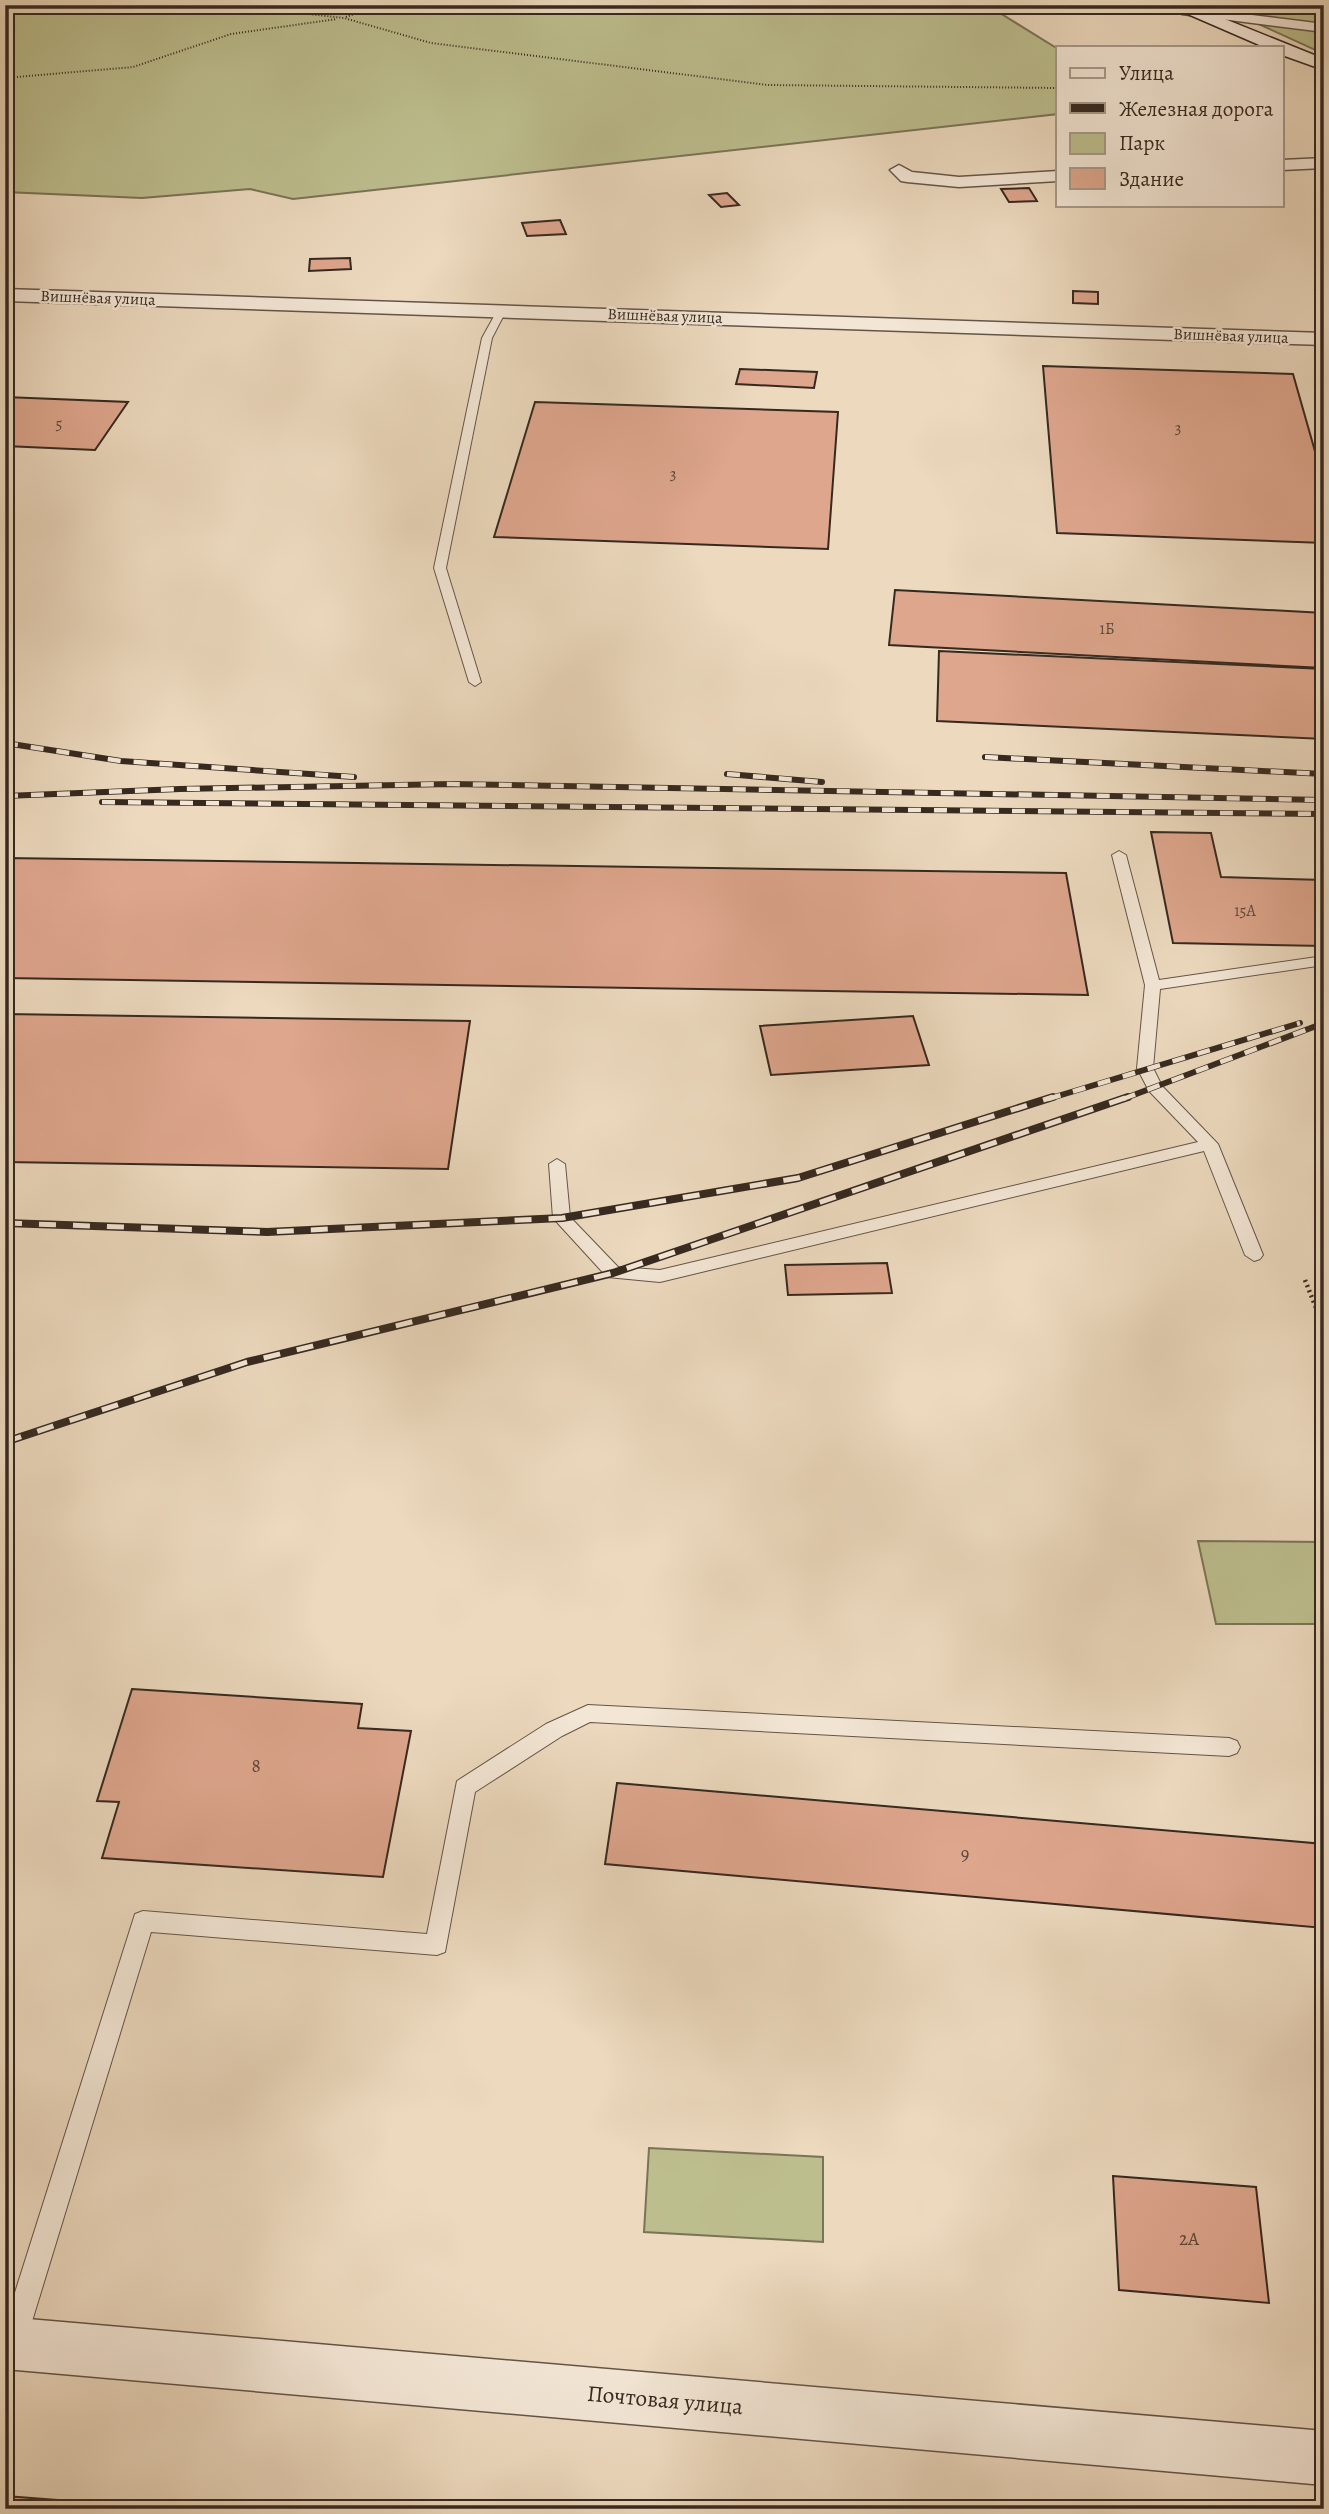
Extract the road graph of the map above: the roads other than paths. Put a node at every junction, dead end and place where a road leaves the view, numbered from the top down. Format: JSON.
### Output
{"nodes":[{"id":1,"x":1181,"y":8,"type":"edge"},
{"id":2,"x":1324,"y":28,"type":"edge"},
{"id":3,"x":1275,"y":46,"type":"edge"},
{"id":4,"x":1284,"y":50,"type":"edge"},
{"id":5,"x":1324,"y":65,"type":"edge"},
{"id":6,"x":1324,"y":163,"type":"edge"},
{"id":7,"x":1284,"y":165,"type":"edge"},
{"id":8,"x":899,"y":170,"type":"dead end"},
{"id":9,"x":1056,"y":177,"type":"edge"},
{"id":10,"x":5,"y":295,"type":"edge"},
{"id":11,"x":501,"y":311,"type":"junction"},
{"id":12,"x":1324,"y":339,"type":"edge"},
{"id":13,"x":475,"y":682,"type":"dead end"},
{"id":14,"x":1119,"y":855,"type":"dead end"},
{"id":15,"x":1324,"y":960,"type":"edge"},
{"id":16,"x":1153,"y":985,"type":"junction"},
{"id":17,"x":1210,"y":1144,"type":"junction"},
{"id":18,"x":556,"y":1164,"type":"dead end"},
{"id":19,"x":1254,"y":1255,"type":"dead end"},
{"id":20,"x":1229,"y":1746,"type":"dead end"},
{"id":21,"x":9,"y":2343,"type":"edge"},
{"id":22,"x":1324,"y":2458,"type":"edge"}],
"edges":[{"from":1,"to":2,"type":"street"},
{"from":1,"to":3,"type":"street"},
{"from":4,"to":5,"type":"street"},
{"from":6,"to":7,"type":"street"},
{"from":8,"to":9,"type":"street"},
{"from":10,"to":11,"type":"street","name":"Вишнёвая улица"},
{"from":11,"to":12,"type":"street","name":"Вишнёвая улица"},
{"from":11,"to":13,"type":"lane"},
{"from":14,"to":16,"type":"lane"},
{"from":15,"to":16,"type":"lane"},
{"from":16,"to":17,"type":"lane"},
{"from":17,"to":18,"type":"lane"},
{"from":17,"to":19,"type":"lane"},
{"from":20,"to":21,"type":"lane"},
{"from":21,"to":22,"type":"street","name":"Почтовая улица"}]}
